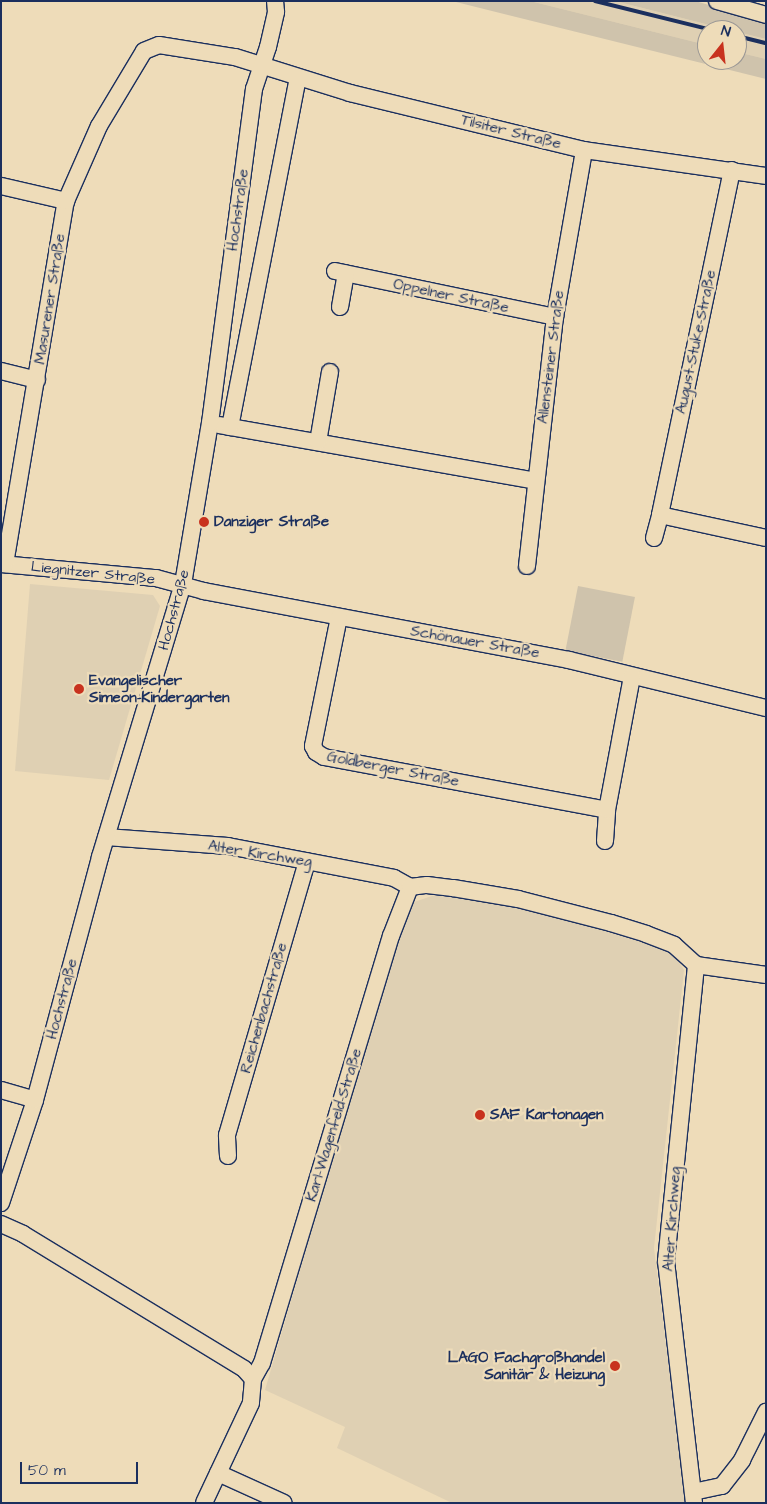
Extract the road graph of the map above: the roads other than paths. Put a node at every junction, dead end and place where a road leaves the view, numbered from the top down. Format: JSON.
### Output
{"nodes":[{"id":1,"x":275,"y":1,"type":"edge"},
{"id":2,"x":717,"y":1,"type":"edge"},
{"id":3,"x":766,"y":15,"type":"edge"},
{"id":4,"x":144,"y":51,"type":"joint"},
{"id":5,"x":262,"y":64,"type":"junction"},
{"id":6,"x":298,"y":78,"type":"junction"},
{"id":7,"x":584,"y":150,"type":"junction"},
{"id":8,"x":732,"y":170,"type":"junction"},
{"id":9,"x":766,"y":176,"type":"edge"},
{"id":10,"x":1,"y":186,"type":"edge"},
{"id":11,"x":66,"y":201,"type":"junction"},
{"id":12,"x":340,"y":307,"type":"dead end"},
{"id":13,"x":555,"y":317,"type":"junction"},
{"id":14,"x":1,"y":371,"type":"edge"},
{"id":15,"x":330,"y":372,"type":"dead end"},
{"id":16,"x":37,"y":380,"type":"junction"},
{"id":17,"x":210,"y":423,"type":"junction"},
{"id":18,"x":230,"y":427,"type":"junction"},
{"id":19,"x":318,"y":442,"type":"junction"},
{"id":20,"x":536,"y":481,"type":"junction"},
{"id":21,"x":660,"y":515,"type":"junction"},
{"id":22,"x":654,"y":538,"type":"dead end"},
{"id":23,"x":766,"y":538,"type":"edge"},
{"id":24,"x":3,"y":564,"type":"edge"},
{"id":25,"x":527,"y":566,"type":"dead end"},
{"id":26,"x":183,"y":584,"type":"junction"},
{"id":27,"x":339,"y":617,"type":"junction"},
{"id":28,"x":632,"y":676,"type":"junction"},
{"id":29,"x":766,"y":708,"type":"edge"},
{"id":30,"x":607,"y":810,"type":"junction"},
{"id":31,"x":106,"y":837,"type":"junction"},
{"id":32,"x":605,"y":841,"type":"dead end"},
{"id":33,"x":307,"y":861,"type":"junction"},
{"id":34,"x":410,"y":887,"type":"junction"},
{"id":35,"x":696,"y":965,"type":"junction"},
{"id":36,"x":766,"y":975,"type":"edge"},
{"id":37,"x":1,"y":1090,"type":"edge"},
{"id":38,"x":35,"y":1100,"type":"junction"},
{"id":39,"x":228,"y":1156,"type":"dead end"},
{"id":40,"x":1,"y":1204,"type":"edge"},
{"id":41,"x":1,"y":1224,"type":"edge"},
{"id":42,"x":253,"y":1379,"type":"junction"},
{"id":43,"x":766,"y":1412,"type":"edge"},
{"id":44,"x":218,"y":1473,"type":"junction"},
{"id":45,"x":693,"y":1497,"type":"edge"},
{"id":46,"x":204,"y":1503,"type":"edge"},
{"id":47,"x":284,"y":1503,"type":"edge"}],
"edges":[{"from":1,"to":5,"type":"street","name":"Hochstraße"},
{"from":2,"to":3,"type":"street"},
{"from":4,"to":5,"type":"street","name":"Tilsiter Straße"},
{"from":4,"to":11,"type":"street","name":"Masurener Straße"},
{"from":5,"to":6,"type":"street","name":"Tilsiter Straße"},
{"from":5,"to":17,"type":"street","name":"Hochstraße"},
{"from":6,"to":7,"type":"street","name":"Tilsiter Straße"},
{"from":6,"to":18,"type":"street"},
{"from":7,"to":8,"type":"street","name":"Tilsiter Straße"},
{"from":7,"to":13,"type":"street","name":"Allensteiner Straße"},
{"from":8,"to":9,"type":"street","name":"Tilsiter Straße"},
{"from":8,"to":21,"type":"street","name":"August-Stuke-Straße"},
{"from":10,"to":11,"type":"street"},
{"from":11,"to":16,"type":"street","name":"Masurener Straße"},
{"from":12,"to":13,"type":"street","name":"Oppelner Straße"},
{"from":13,"to":20,"type":"street","name":"Allensteiner Straße"},
{"from":14,"to":16,"type":"street"},
{"from":15,"to":19,"type":"street"},
{"from":16,"to":24,"type":"street","name":"Masurener Straße"},
{"from":17,"to":18,"type":"street"},
{"from":17,"to":26,"type":"street","name":"Hochstraße"},
{"from":18,"to":19,"type":"street"},
{"from":19,"to":20,"type":"street"},
{"from":20,"to":25,"type":"street","name":"Allensteiner Straße"},
{"from":21,"to":22,"type":"street","name":"August-Stuke-Straße"},
{"from":21,"to":23,"type":"street"},
{"from":24,"to":26,"type":"street","name":"Liegnitzer Straße"},
{"from":26,"to":27,"type":"street","name":"Schönauer Straße"},
{"from":26,"to":31,"type":"street","name":"Hochstraße"},
{"from":27,"to":28,"type":"street","name":"Schönauer Straße"},
{"from":27,"to":30,"type":"street","name":"Goldberger Straße"},
{"from":28,"to":29,"type":"street","name":"Schönauer Straße"},
{"from":28,"to":30,"type":"street"},
{"from":30,"to":32,"type":"street"},
{"from":31,"to":33,"type":"street","name":"Alter Kirchweg"},
{"from":31,"to":38,"type":"street","name":"Hochstraße"},
{"from":33,"to":34,"type":"street","name":"Alter Kirchweg"},
{"from":33,"to":39,"type":"street","name":"Reichenbachstraße"},
{"from":34,"to":35,"type":"street"},
{"from":34,"to":42,"type":"street","name":"Karl-Wagenfeld-Straße"},
{"from":35,"to":36,"type":"street"},
{"from":35,"to":45,"type":"street","name":"Alter Kirchweg"},
{"from":37,"to":38,"type":"street"},
{"from":38,"to":40,"type":"street","name":"Hochstraße"},
{"from":41,"to":42,"type":"street"},
{"from":42,"to":44,"type":"street","name":"Karl-Wagenfeld-Straße"},
{"from":43,"to":45,"type":"street"},
{"from":44,"to":46,"type":"street","name":"Karl-Wagenfeld-Straße"},
{"from":44,"to":47,"type":"street"}]}
